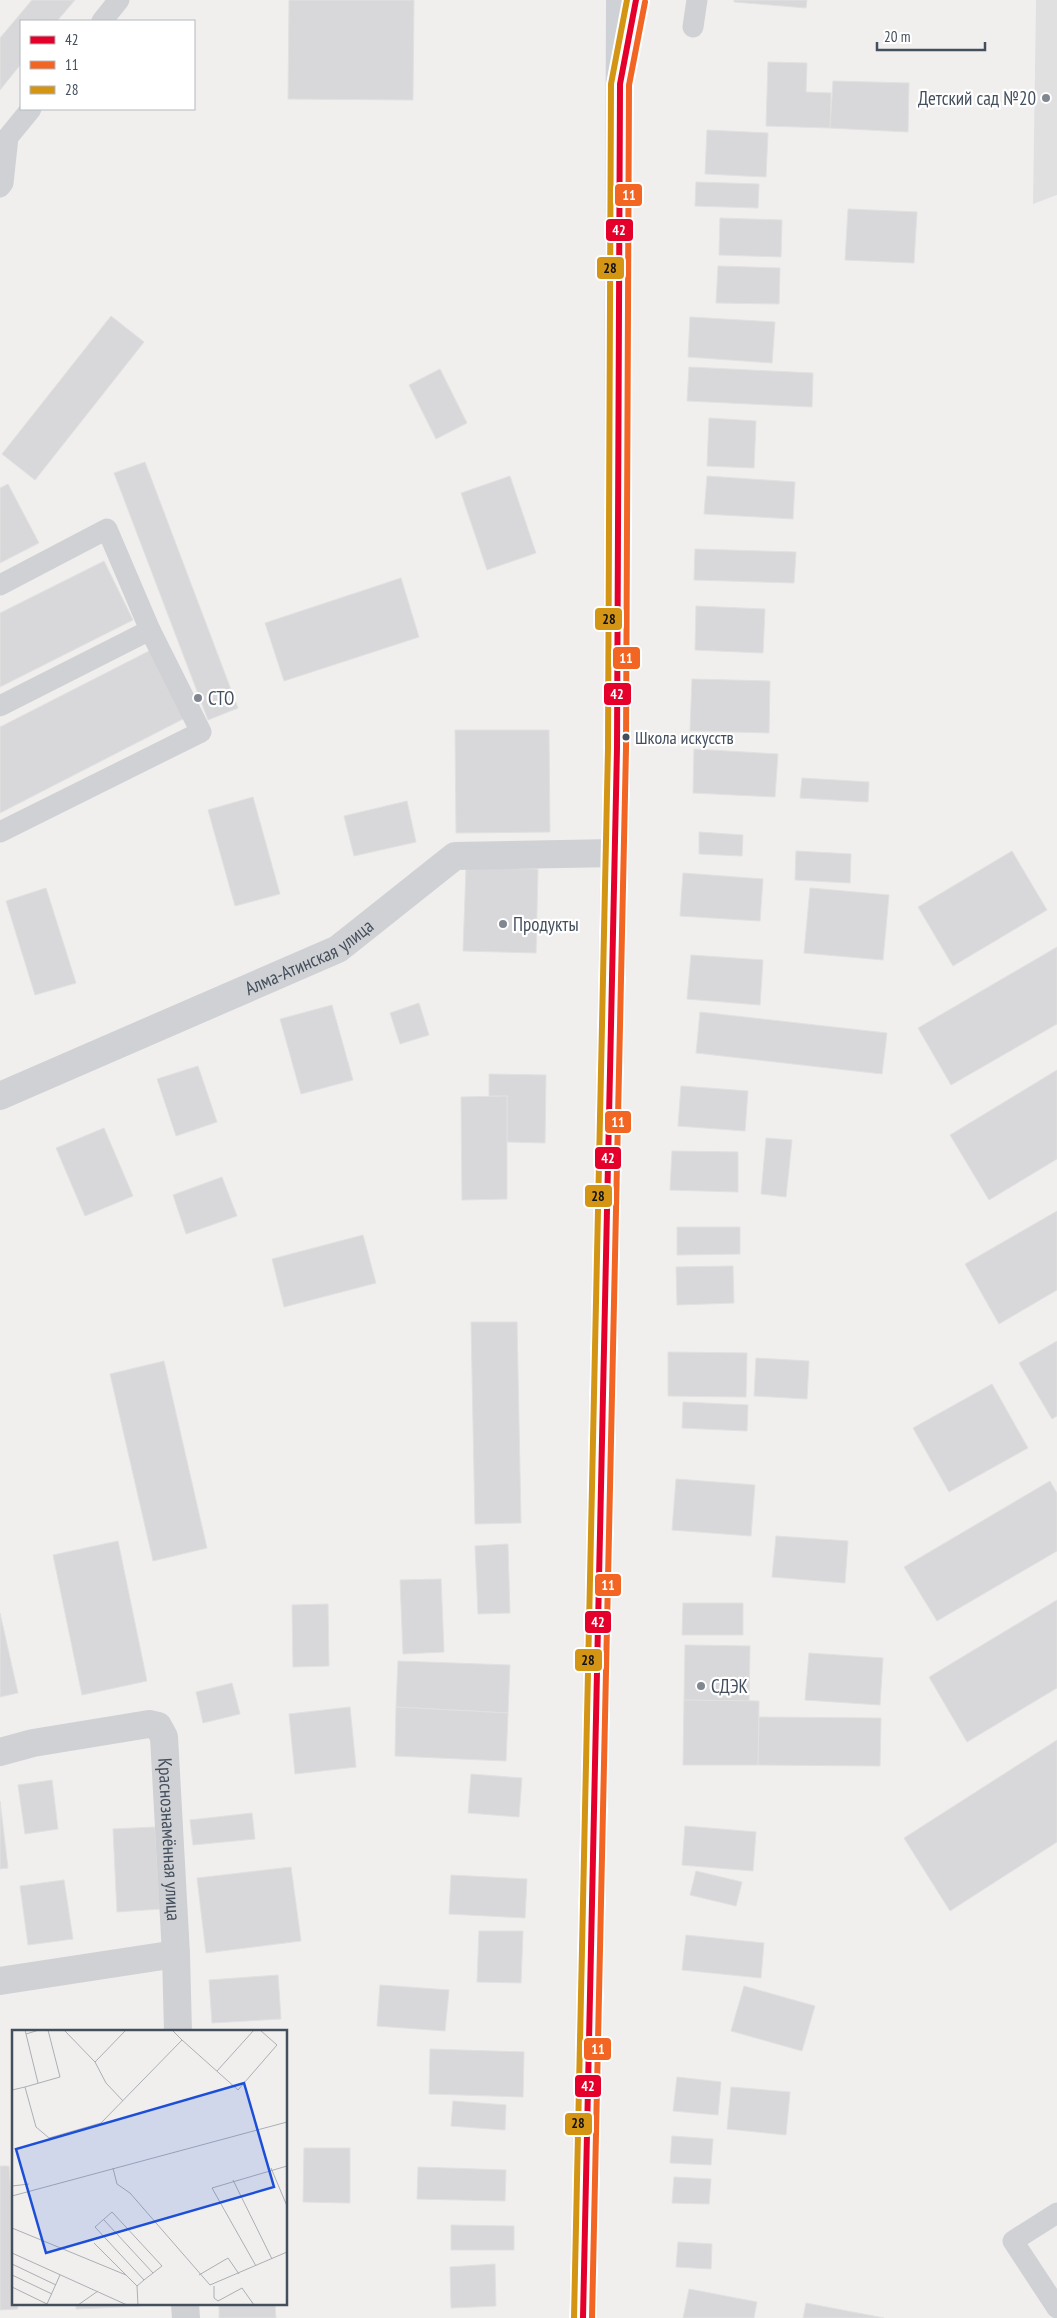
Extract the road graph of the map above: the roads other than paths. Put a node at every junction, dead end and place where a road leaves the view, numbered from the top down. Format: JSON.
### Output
{"nodes":[{"id":1,"x":119,"y":0,"type":"edge"},
{"id":2,"x":620,"y":0,"type":"edge"},
{"id":3,"x":636,"y":0,"type":"edge"},
{"id":4,"x":697,"y":0,"type":"edge"},
{"id":5,"x":103,"y":20,"type":"edge"},
{"id":6,"x":693,"y":27,"type":"dead end"},
{"id":7,"x":620,"y":84,"type":"junction"},
{"id":8,"x":30,"y":110,"type":"edge"},
{"id":9,"x":0,"y":187,"type":"edge"},
{"id":10,"x":0,"y":585,"type":"edge"},
{"id":11,"x":150,"y":630,"type":"junction"},
{"id":12,"x":0,"y":706,"type":"edge"},
{"id":13,"x":0,"y":832,"type":"edge"},
{"id":14,"x":614,"y":853,"type":"junction"},
{"id":15,"x":0,"y":1096,"type":"edge"},
{"id":16,"x":0,"y":1752,"type":"edge"},
{"id":17,"x":176,"y":1954,"type":"junction"},
{"id":18,"x":0,"y":1981,"type":"edge"},
{"id":19,"x":178,"y":2030,"type":"edge"},
{"id":20,"x":1057,"y":2213,"type":"edge"},
{"id":21,"x":1057,"y":2308,"type":"edge"},
{"id":22,"x":583,"y":2318,"type":"edge"}],
"edges":[{"from":1,"to":5,"type":"lane"},
{"from":2,"to":7,"type":"main road"},
{"from":3,"to":7,"type":"main road"},
{"from":4,"to":6,"type":"lane"},
{"from":7,"to":14,"type":"main road"},
{"from":8,"to":9,"type":"lane"},
{"from":10,"to":11,"type":"lane"},
{"from":11,"to":12,"type":"lane"},
{"from":11,"to":13,"type":"lane"},
{"from":14,"to":15,"type":"street","name":"Алма-Атинская улица"},
{"from":14,"to":22,"type":"main road"},
{"from":16,"to":17,"type":"street","name":"Краснознамённая улица"},
{"from":17,"to":18,"type":"street"},
{"from":17,"to":19,"type":"street","name":"Краснознамённая улица"},
{"from":20,"to":21,"type":"lane"}]}
